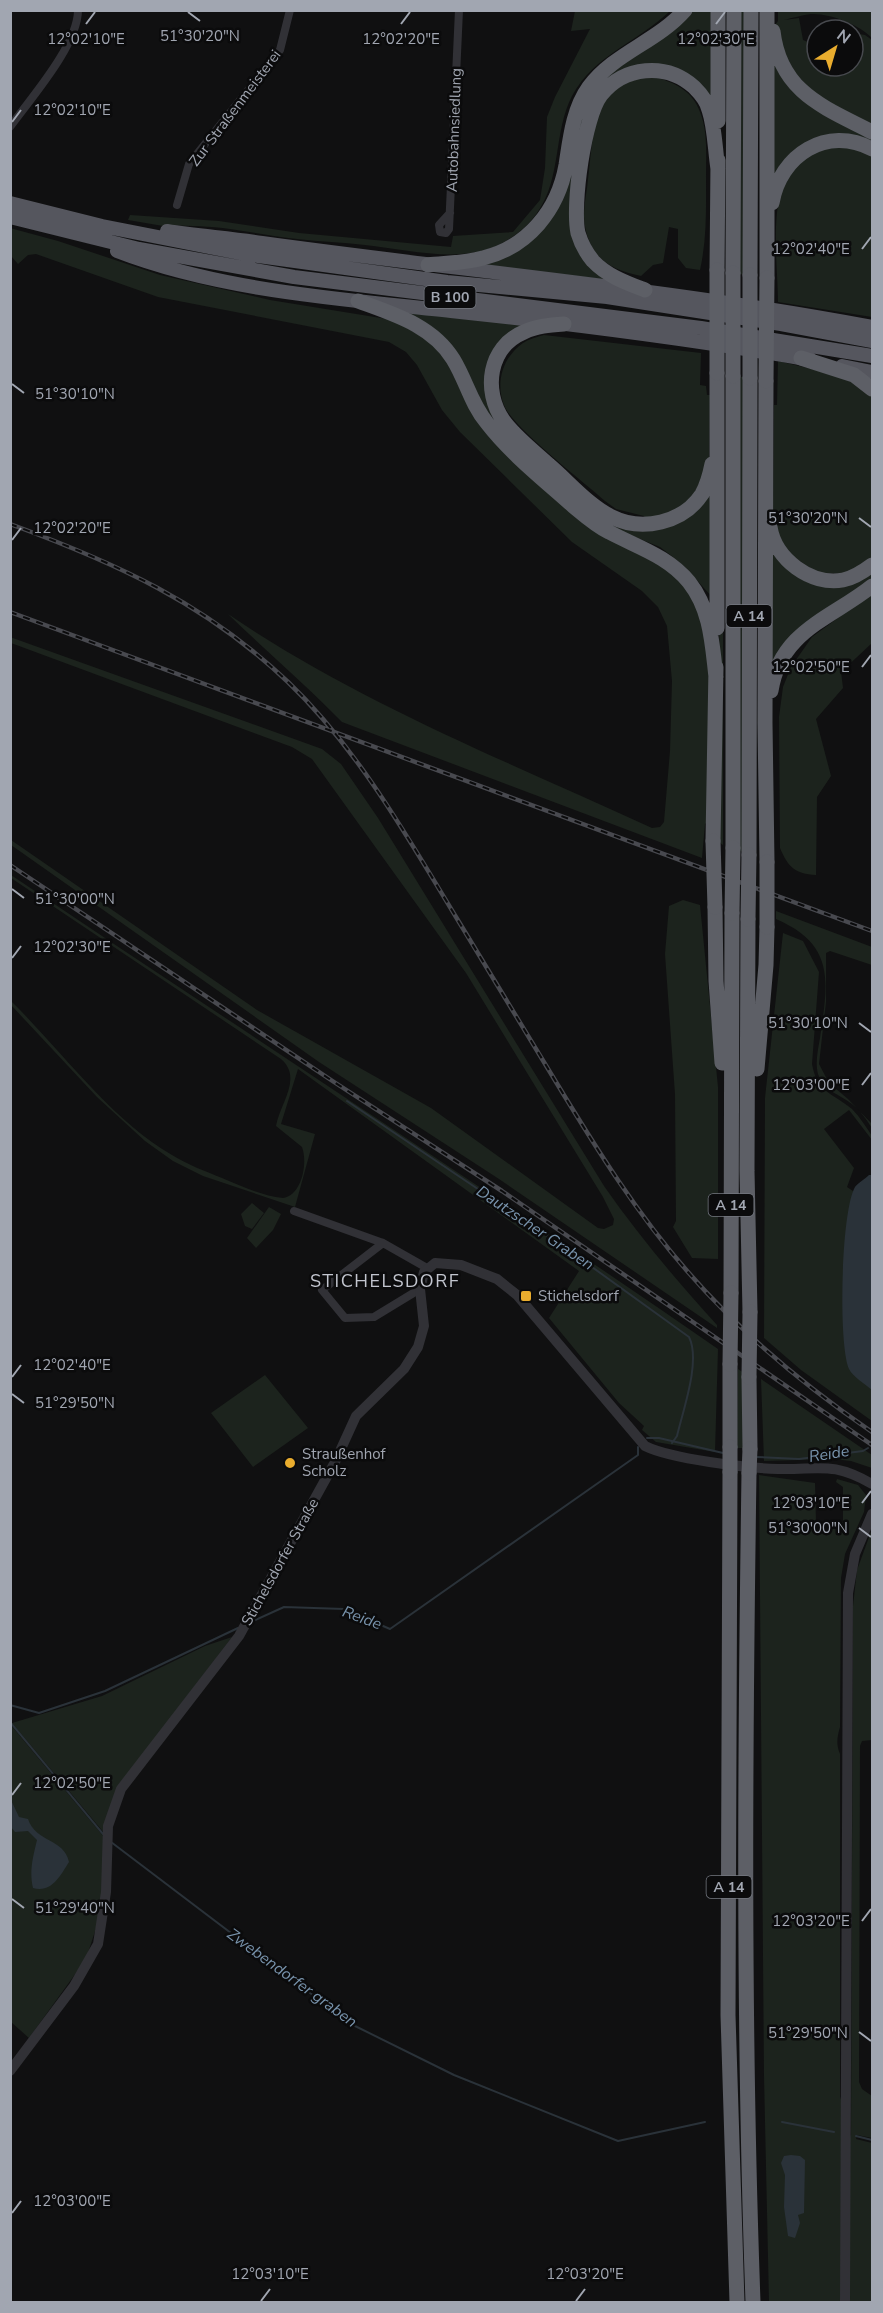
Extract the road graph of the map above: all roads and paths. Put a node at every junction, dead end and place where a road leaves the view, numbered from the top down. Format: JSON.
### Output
{"nodes":[{"id":1,"x":78,"y":10,"type":"edge"},
{"id":2,"x":290,"y":10,"type":"edge"},
{"id":3,"x":459,"y":10,"type":"edge"},
{"id":4,"x":685,"y":10,"type":"edge"},
{"id":5,"x":718,"y":10,"type":"edge"},
{"id":6,"x":734,"y":10,"type":"edge"},
{"id":7,"x":751,"y":10,"type":"edge"},
{"id":8,"x":769,"y":10,"type":"edge"},
{"id":9,"x":10,"y":127,"type":"edge"},
{"id":10,"x":873,"y":132,"type":"edge"},
{"id":11,"x":873,"y":149,"type":"edge"},
{"id":12,"x":718,"y":169,"type":"junction"},
{"id":13,"x":10,"y":203,"type":"edge"},
{"id":14,"x":177,"y":205,"type":"dead end"},
{"id":15,"x":450,"y":213,"type":"dead end"},
{"id":16,"x":10,"y":217,"type":"edge"},
{"id":17,"x":102,"y":226,"type":"junction"},
{"id":18,"x":73,"y":233,"type":"junction"},
{"id":19,"x":766,"y":245,"type":"junction"},
{"id":20,"x":429,"y":265,"type":"junction"},
{"id":21,"x":645,"y":290,"type":"junction"},
{"id":22,"x":358,"y":301,"type":"junction"},
{"id":23,"x":564,"y":324,"type":"junction"},
{"id":24,"x":873,"y":327,"type":"edge"},
{"id":25,"x":873,"y":341,"type":"edge"},
{"id":26,"x":873,"y":356,"type":"edge"},
{"id":27,"x":801,"y":358,"type":"junction"},
{"id":28,"x":873,"y":372,"type":"edge"},
{"id":29,"x":873,"y":389,"type":"edge"},
{"id":30,"x":717,"y":440,"type":"junction"},
{"id":31,"x":766,"y":502,"type":"junction"},
{"id":32,"x":873,"y":565,"type":"edge"},
{"id":33,"x":873,"y":586,"type":"edge"},
{"id":34,"x":716,"y":677,"type":"junction"},
{"id":35,"x":765,"y":723,"type":"junction"},
{"id":36,"x":731,"y":1118,"type":"junction"},
{"id":37,"x":747,"y":1171,"type":"junction"},
{"id":38,"x":294,"y":1211,"type":"dead end"},
{"id":39,"x":383,"y":1243,"type":"junction"},
{"id":40,"x":427,"y":1268,"type":"junction"},
{"id":41,"x":420,"y":1288,"type":"junction"},
{"id":42,"x":873,"y":1484,"type":"edge"},
{"id":43,"x":873,"y":1514,"type":"edge"},
{"id":44,"x":10,"y":2071,"type":"edge"},
{"id":45,"x":737,"y":2302,"type":"edge"},
{"id":46,"x":753,"y":2302,"type":"edge"},
{"id":47,"x":845,"y":2302,"type":"edge"}],
"edges":[{"from":1,"to":9,"type":"street"},
{"from":2,"to":14,"type":"street","name":"Zur Straßenmeisterei"},
{"from":3,"to":15,"type":"street","name":"Autobahnsiedlung"},
{"from":4,"to":20,"type":"highway"},
{"from":5,"to":12,"type":"highway"},
{"from":6,"to":36,"type":"highway","number":"A 14","bridge":true},
{"from":7,"to":37,"type":"highway","number":"A 14","bridge":true},
{"from":8,"to":10,"type":"highway"},
{"from":8,"to":19,"type":"highway"},
{"from":11,"to":19,"type":"highway"},
{"from":12,"to":21,"type":"highway"},
{"from":12,"to":30,"type":"highway","bridge":true},
{"from":13,"to":17,"type":"highway","number":"B 100"},
{"from":16,"to":18,"type":"highway","number":"B 100"},
{"from":17,"to":20,"type":"highway"},
{"from":17,"to":25,"type":"highway","number":"B 100"},
{"from":18,"to":22,"type":"highway"},
{"from":18,"to":26,"type":"highway","number":"B 100"},
{"from":19,"to":31,"type":"highway","bridge":true},
{"from":20,"to":21,"type":"highway"},
{"from":21,"to":24,"type":"highway"},
{"from":22,"to":23,"type":"highway"},
{"from":22,"to":34,"type":"highway"},
{"from":23,"to":27,"type":"highway"},
{"from":23,"to":30,"type":"highway"},
{"from":27,"to":28,"type":"highway"},
{"from":27,"to":29,"type":"highway"},
{"from":30,"to":34,"type":"highway"},
{"from":31,"to":32,"type":"highway"},
{"from":31,"to":35,"type":"highway"},
{"from":33,"to":35,"type":"highway"},
{"from":34,"to":36,"type":"highway","bridge":true},
{"from":35,"to":37,"type":"highway","bridge":true},
{"from":36,"to":45,"type":"highway","number":"A 14","bridge":true},
{"from":37,"to":46,"type":"highway","number":"A 14","bridge":true},
{"from":38,"to":39,"type":"street"},
{"from":39,"to":40,"type":"street"},
{"from":39,"to":41,"type":"street"},
{"from":40,"to":41,"type":"street","name":"Stichelsdorfer Straße"},
{"from":40,"to":42,"type":"street"},
{"from":41,"to":44,"type":"street","name":"Stichelsdorfer Straße"},
{"from":43,"to":47,"type":"street"}]}
